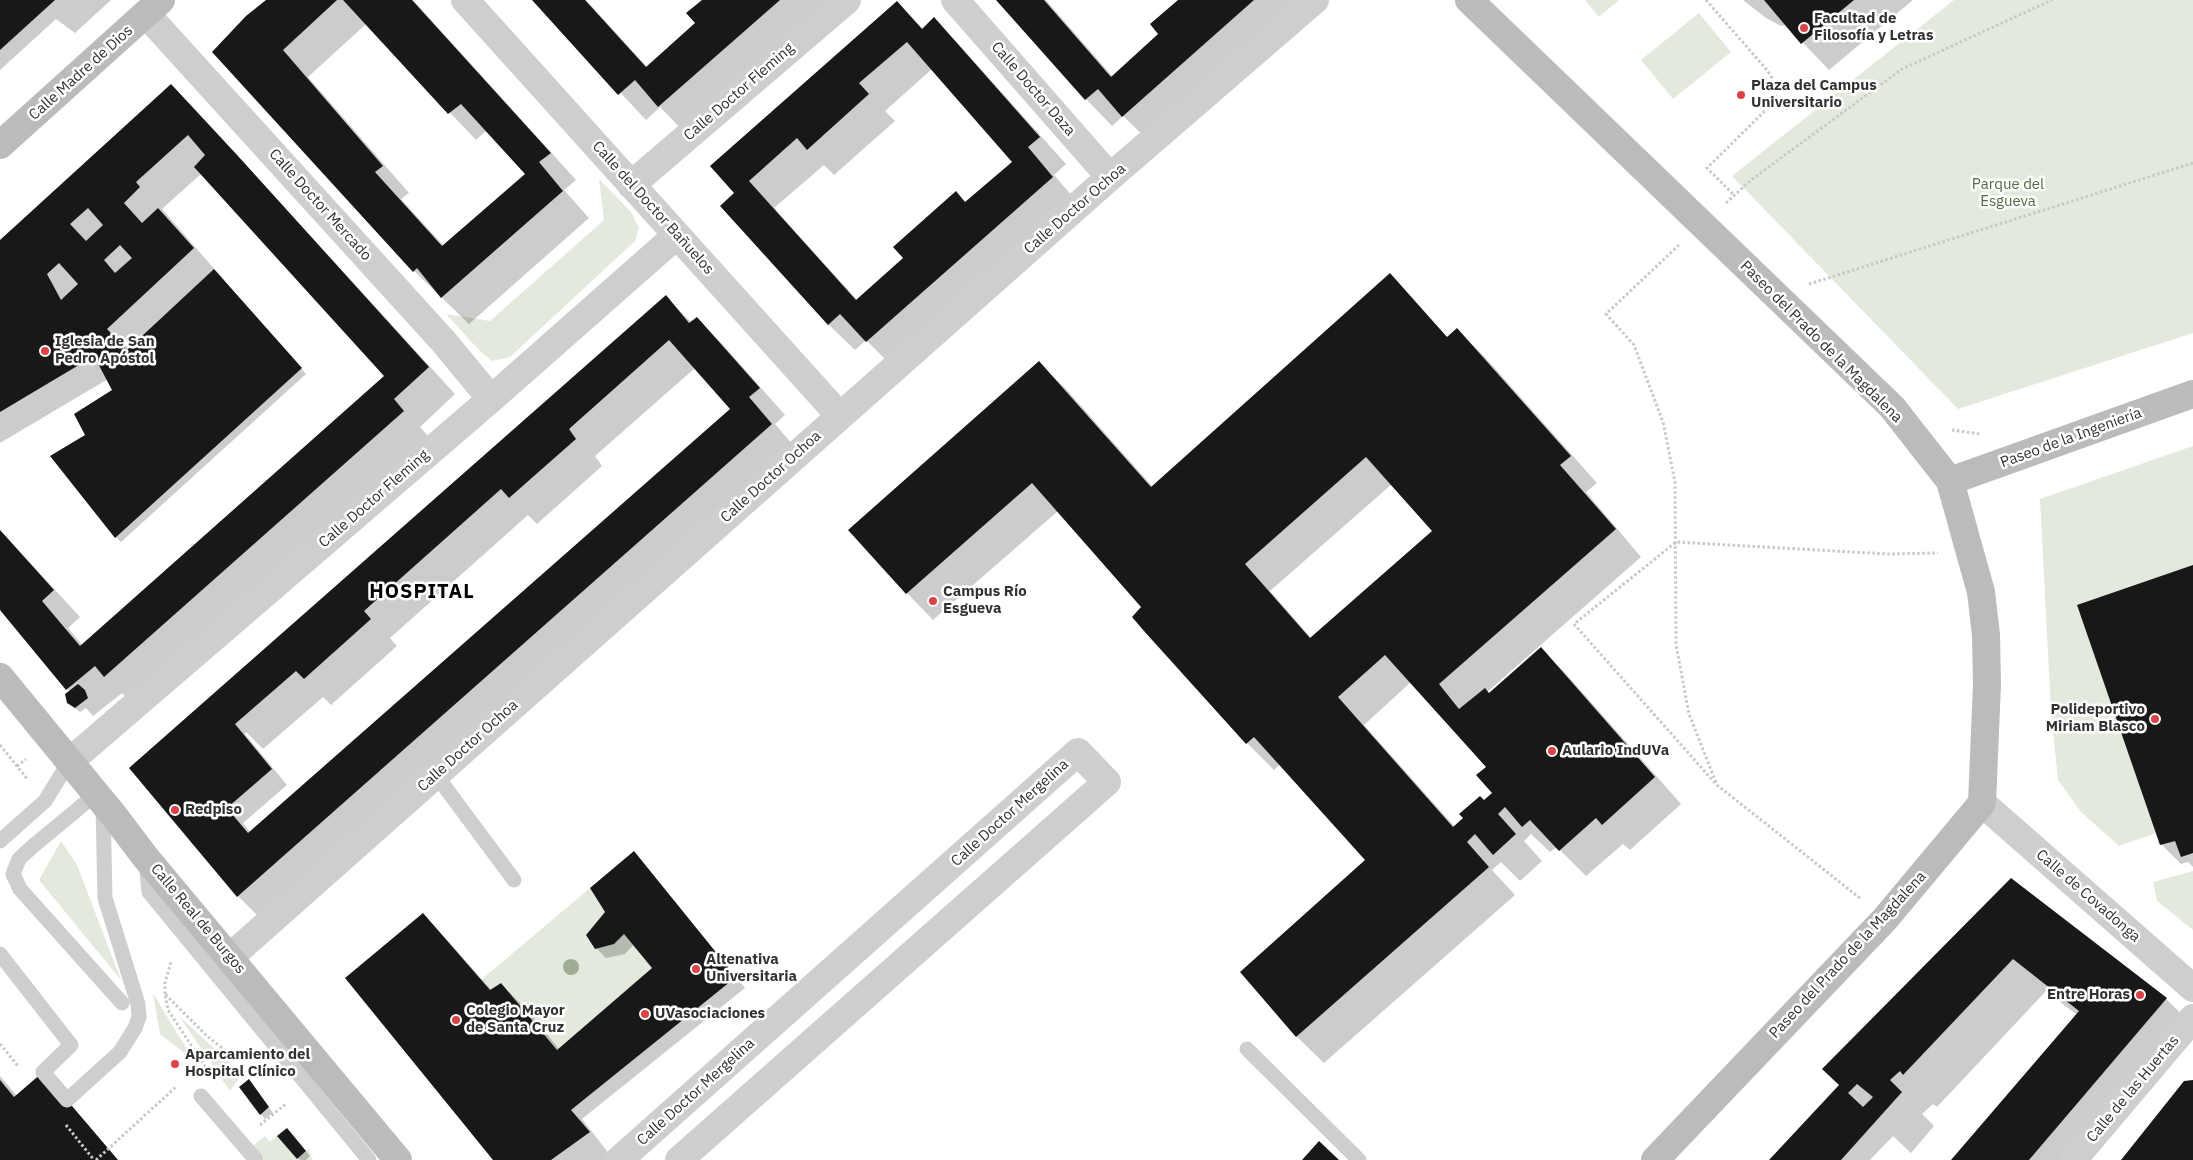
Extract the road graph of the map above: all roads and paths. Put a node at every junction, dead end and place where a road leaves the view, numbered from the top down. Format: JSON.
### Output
{"nodes":[{"id":1,"x":465,"y":0,"type":"edge"},
{"id":2,"x":847,"y":0,"type":"edge"},
{"id":3,"x":955,"y":0,"type":"edge"},
{"id":4,"x":1315,"y":0,"type":"edge"},
{"id":5,"x":1468,"y":0,"type":"edge"},
{"id":6,"x":1706,"y":0,"type":"edge"},
{"id":7,"x":2052,"y":0,"type":"edge"},
{"id":8,"x":154,"y":7,"type":"edge"},
{"id":9,"x":0,"y":145,"type":"edge"},
{"id":10,"x":2193,"y":163,"type":"edge"},
{"id":11,"x":1110,"y":177,"type":"junction"},
{"id":12,"x":631,"y":184,"type":"junction"},
{"id":13,"x":1734,"y":195,"type":"junction"},
{"id":14,"x":1727,"y":202,"type":"dead end"},
{"id":15,"x":1702,"y":224,"type":"junction"},
{"id":16,"x":677,"y":235,"type":"junction"},
{"id":17,"x":1809,"y":284,"type":"dead end"},
{"id":18,"x":2193,"y":394,"type":"edge"},
{"id":19,"x":491,"y":399,"type":"junction"},
{"id":20,"x":840,"y":416,"type":"junction"},
{"id":21,"x":1950,"y":481,"type":"junction"},
{"id":22,"x":1676,"y":542,"type":"junction"},
{"id":23,"x":1970,"y":553,"type":"junction"},
{"id":24,"x":0,"y":677,"type":"edge"},
{"id":25,"x":68,"y":762,"type":"junction"},
{"id":26,"x":436,"y":775,"type":"junction"},
{"id":27,"x":1717,"y":785,"type":"junction"},
{"id":28,"x":100,"y":799,"type":"junction"},
{"id":29,"x":1982,"y":803,"type":"junction"},
{"id":30,"x":0,"y":840,"type":"edge"},
{"id":31,"x":146,"y":858,"type":"junction"},
{"id":32,"x":514,"y":880,"type":"dead end"},
{"id":33,"x":1885,"y":919,"type":"junction"},
{"id":34,"x":0,"y":954,"type":"edge"},
{"id":35,"x":230,"y":957,"type":"junction"},
{"id":36,"x":171,"y":962,"type":"dead end"},
{"id":37,"x":2193,"y":988,"type":"edge"},
{"id":38,"x":165,"y":994,"type":"junction"},
{"id":39,"x":122,"y":1003,"type":"dead end"},
{"id":40,"x":2193,"y":1018,"type":"edge"},
{"id":41,"x":1247,"y":1049,"type":"dead end"},
{"id":42,"x":250,"y":1056,"type":"dead end"},
{"id":43,"x":210,"y":1074,"type":"dead end"},
{"id":44,"x":182,"y":1081,"type":"dead end"},
{"id":45,"x":201,"y":1096,"type":"dead end"},
{"id":46,"x":287,"y":1102,"type":"dead end"},
{"id":47,"x":255,"y":1128,"type":"dead end"},
{"id":48,"x":365,"y":1157,"type":"edge"},
{"id":49,"x":96,"y":1160,"type":"edge"},
{"id":50,"x":256,"y":1160,"type":"edge"},
{"id":51,"x":398,"y":1160,"type":"edge"},
{"id":52,"x":619,"y":1160,"type":"edge"},
{"id":53,"x":679,"y":1160,"type":"edge"},
{"id":54,"x":1359,"y":1160,"type":"edge"},
{"id":55,"x":1655,"y":1160,"type":"edge"},
{"id":56,"x":2073,"y":1160,"type":"edge"}],
"edges":[{"from":1,"to":12,"type":"street","name":"Calle del Doctor Bañuelos"},
{"from":2,"to":12,"type":"street","name":"Calle Doctor Fleming"},
{"from":3,"to":11,"type":"street","name":"Calle Doctor Daza"},
{"from":4,"to":11,"type":"street","name":"Calle Doctor Ochoa"},
{"from":5,"to":15,"type":"street","name":"Paseo del Prado de la Magdalena"},
{"from":6,"to":13,"type":"path"},
{"from":7,"to":13,"type":"path"},
{"from":8,"to":9,"type":"street","name":"Calle Madre de Dios"},
{"from":8,"to":19,"type":"street","name":"Calle Doctor Mercado"},
{"from":10,"to":17,"type":"path"},
{"from":11,"to":20,"type":"street","name":"Calle Doctor Ochoa"},
{"from":12,"to":16,"type":"street","name":"Calle del Doctor Bañuelos"},
{"from":13,"to":14,"type":"path"},
{"from":15,"to":21,"type":"street","name":"Paseo del Prado de la Magdalena"},
{"from":15,"to":22,"type":"path"},
{"from":16,"to":19,"type":"street","name":"Calle Doctor Fleming"},
{"from":16,"to":20,"type":"street","name":"Calle del Doctor Bañuelos"},
{"from":18,"to":21,"type":"street","name":"Paseo de la Ingeniería"},
{"from":19,"to":25,"type":"street","name":"Calle Doctor Fleming"},
{"from":20,"to":26,"type":"street","name":"Calle Doctor Ochoa"},
{"from":21,"to":23,"type":"street","name":"Paseo del Prado de la Magdalena"},
{"from":22,"to":23,"type":"path"},
{"from":22,"to":27,"type":"path"},
{"from":22,"to":27,"type":"path"},
{"from":23,"to":29,"type":"street","name":"Paseo del Prado de la Magdalena"},
{"from":24,"to":25,"type":"street","name":"Calle Real de Burgos"},
{"from":25,"to":28,"type":"street","name":"Calle Real de Burgos"},
{"from":25,"to":30,"type":"lane"},
{"from":26,"to":32,"type":"lane"},
{"from":26,"to":35,"type":"street","name":"Calle Doctor Ochoa"},
{"from":27,"to":33,"type":"path"},
{"from":28,"to":31,"type":"street","name":"Calle Real de Burgos"},
{"from":28,"to":34,"type":"lane"},
{"from":28,"to":39,"type":"lane"},
{"from":29,"to":33,"type":"street","name":"Paseo del Prado de la Magdalena"},
{"from":29,"to":37,"type":"street","name":"Calle de Covadonga"},
{"from":31,"to":35,"type":"street","name":"Calle Real de Burgos"},
{"from":31,"to":48,"type":"lane"},
{"from":33,"to":55,"type":"street","name":"Paseo del Prado de la Magdalena"},
{"from":35,"to":51,"type":"street","name":"Calle Real de Burgos"},
{"from":36,"to":38,"type":"path"},
{"from":38,"to":42,"type":"path"},
{"from":38,"to":43,"type":"path"},
{"from":40,"to":56,"type":"street","name":"Calle de las Huertas"},
{"from":41,"to":54,"type":"lane"},
{"from":44,"to":49,"type":"path"},
{"from":45,"to":50,"type":"lane"},
{"from":46,"to":47,"type":"path"},
{"from":52,"to":53,"type":"street","name":"Calle Doctor Mergelina"}]}
